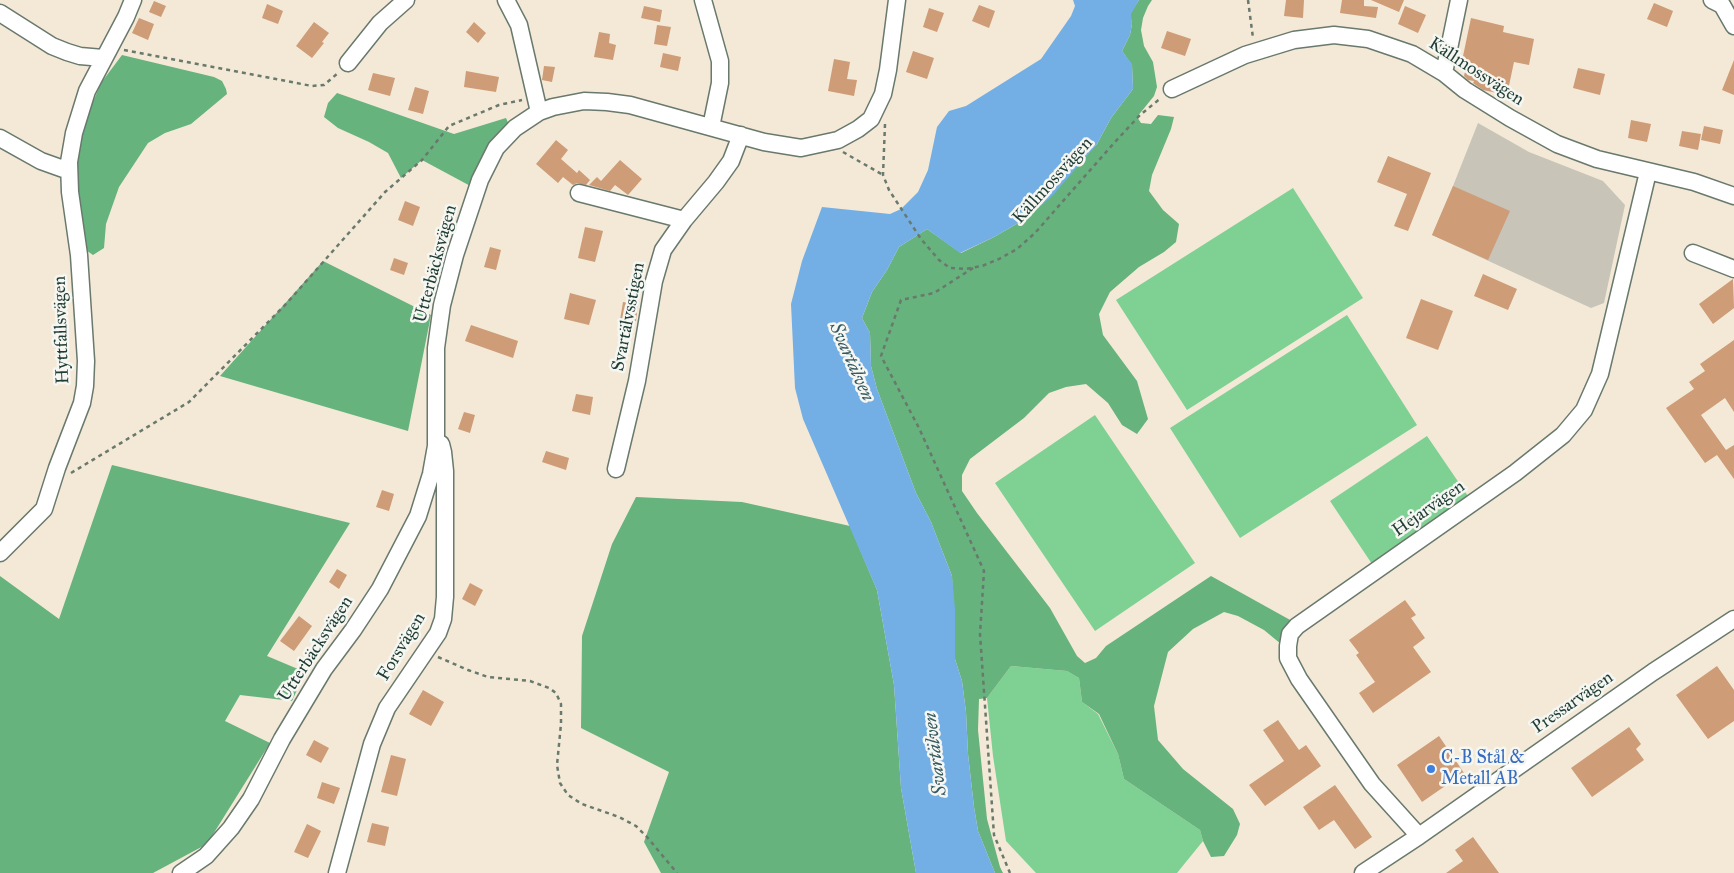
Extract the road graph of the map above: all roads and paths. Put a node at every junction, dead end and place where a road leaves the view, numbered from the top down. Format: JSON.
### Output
{"nodes":[{"id":1,"x":133,"y":0,"type":"edge"},
{"id":2,"x":406,"y":0,"type":"edge"},
{"id":3,"x":506,"y":0,"type":"edge"},
{"id":4,"x":703,"y":0,"type":"edge"},
{"id":5,"x":897,"y":0,"type":"edge"},
{"id":6,"x":1248,"y":0,"type":"edge"},
{"id":7,"x":1459,"y":0,"type":"edge"},
{"id":8,"x":1712,"y":0,"type":"edge"},
{"id":9,"x":0,"y":13,"type":"edge"},
{"id":10,"x":1734,"y":26,"type":"edge"},
{"id":11,"x":106,"y":52,"type":"junction"},
{"id":12,"x":1254,"y":52,"type":"junction"},
{"id":13,"x":348,"y":63,"type":"joint"},
{"id":14,"x":1444,"y":73,"type":"junction"},
{"id":15,"x":1172,"y":89,"type":"joint"},
{"id":16,"x":538,"y":105,"type":"junction"},
{"id":17,"x":885,"y":121,"type":"dead end"},
{"id":18,"x":711,"y":127,"type":"junction"},
{"id":19,"x":741,"y":135,"type":"junction"},
{"id":20,"x":0,"y":138,"type":"edge"},
{"id":21,"x":827,"y":143,"type":"junction"},
{"id":22,"x":69,"y":171,"type":"junction"},
{"id":23,"x":1648,"y":172,"type":"junction"},
{"id":24,"x":883,"y":175,"type":"junction"},
{"id":25,"x":579,"y":193,"type":"dead end"},
{"id":26,"x":1734,"y":196,"type":"edge"},
{"id":27,"x":684,"y":220,"type":"junction"},
{"id":28,"x":1693,"y":253,"type":"dead end"},
{"id":29,"x":973,"y":268,"type":"junction"},
{"id":30,"x":1734,"y":269,"type":"edge"},
{"id":31,"x":436,"y":433,"type":"junction"},
{"id":32,"x":616,"y":469,"type":"dead end"},
{"id":33,"x":52,"y":486,"type":"junction"},
{"id":34,"x":0,"y":553,"type":"edge"},
{"id":35,"x":1734,"y":618,"type":"edge"},
{"id":36,"x":425,"y":651,"type":"junction"},
{"id":37,"x":1419,"y":836,"type":"junction"},
{"id":38,"x":1371,"y":870,"type":"edge"},
{"id":39,"x":182,"y":873,"type":"edge"},
{"id":40,"x":337,"y":873,"type":"edge"},
{"id":41,"x":677,"y":873,"type":"edge"},
{"id":42,"x":1010,"y":873,"type":"edge"}],
"edges":[{"from":1,"to":11,"type":"street","name":"Hyttfallsvägen"},
{"from":2,"to":13,"type":"street"},
{"from":3,"to":16,"type":"street"},
{"from":4,"to":18,"type":"street"},
{"from":5,"to":21,"type":"street","name":"Utterbäcksvägen"},
{"from":6,"to":12,"type":"path"},
{"from":7,"to":14,"type":"street"},
{"from":8,"to":10,"type":"street"},
{"from":9,"to":11,"type":"street"},
{"from":11,"to":13,"type":"path"},
{"from":11,"to":22,"type":"street","name":"Hyttfallsvägen"},
{"from":12,"to":14,"type":"street","name":"Källmossvägen"},
{"from":12,"to":15,"type":"street","name":"Källmossvägen"},
{"from":14,"to":23,"type":"street","name":"Källmossvägen"},
{"from":15,"to":29,"type":"path","name":"Källmossvägen"},
{"from":16,"to":18,"type":"street","name":"Utterbäcksvägen"},
{"from":16,"to":31,"type":"street","name":"Utterbäcksvägen"},
{"from":16,"to":33,"type":"path"},
{"from":17,"to":24,"type":"path"},
{"from":18,"to":19,"type":"street","name":"Utterbäcksvägen"},
{"from":19,"to":21,"type":"street","name":"Utterbäcksvägen"},
{"from":19,"to":27,"type":"street","name":"Svartälvsstigen"},
{"from":20,"to":22,"type":"street"},
{"from":21,"to":24,"type":"path"},
{"from":22,"to":33,"type":"street","name":"Hyttfallsvägen"},
{"from":23,"to":26,"type":"street","name":"Källmossvägen"},
{"from":23,"to":37,"type":"street","name":"Hejarvägen"},
{"from":24,"to":29,"type":"path","name":"Källmossvägen"},
{"from":25,"to":27,"type":"street"},
{"from":27,"to":32,"type":"street","name":"Svartälvsstigen"},
{"from":28,"to":30,"type":"street"},
{"from":29,"to":42,"type":"path"},
{"from":31,"to":36,"type":"street","name":"Forsvägen"},
{"from":31,"to":39,"type":"street","name":"Utterbäcksvägen"},
{"from":33,"to":34,"type":"street","name":"Hyttfallsvägen"},
{"from":35,"to":37,"type":"street","name":"Pressarvägen"},
{"from":36,"to":40,"type":"street","name":"Forsvägen"},
{"from":36,"to":41,"type":"path"},
{"from":37,"to":38,"type":"street","name":"Pressarvägen"}]}
